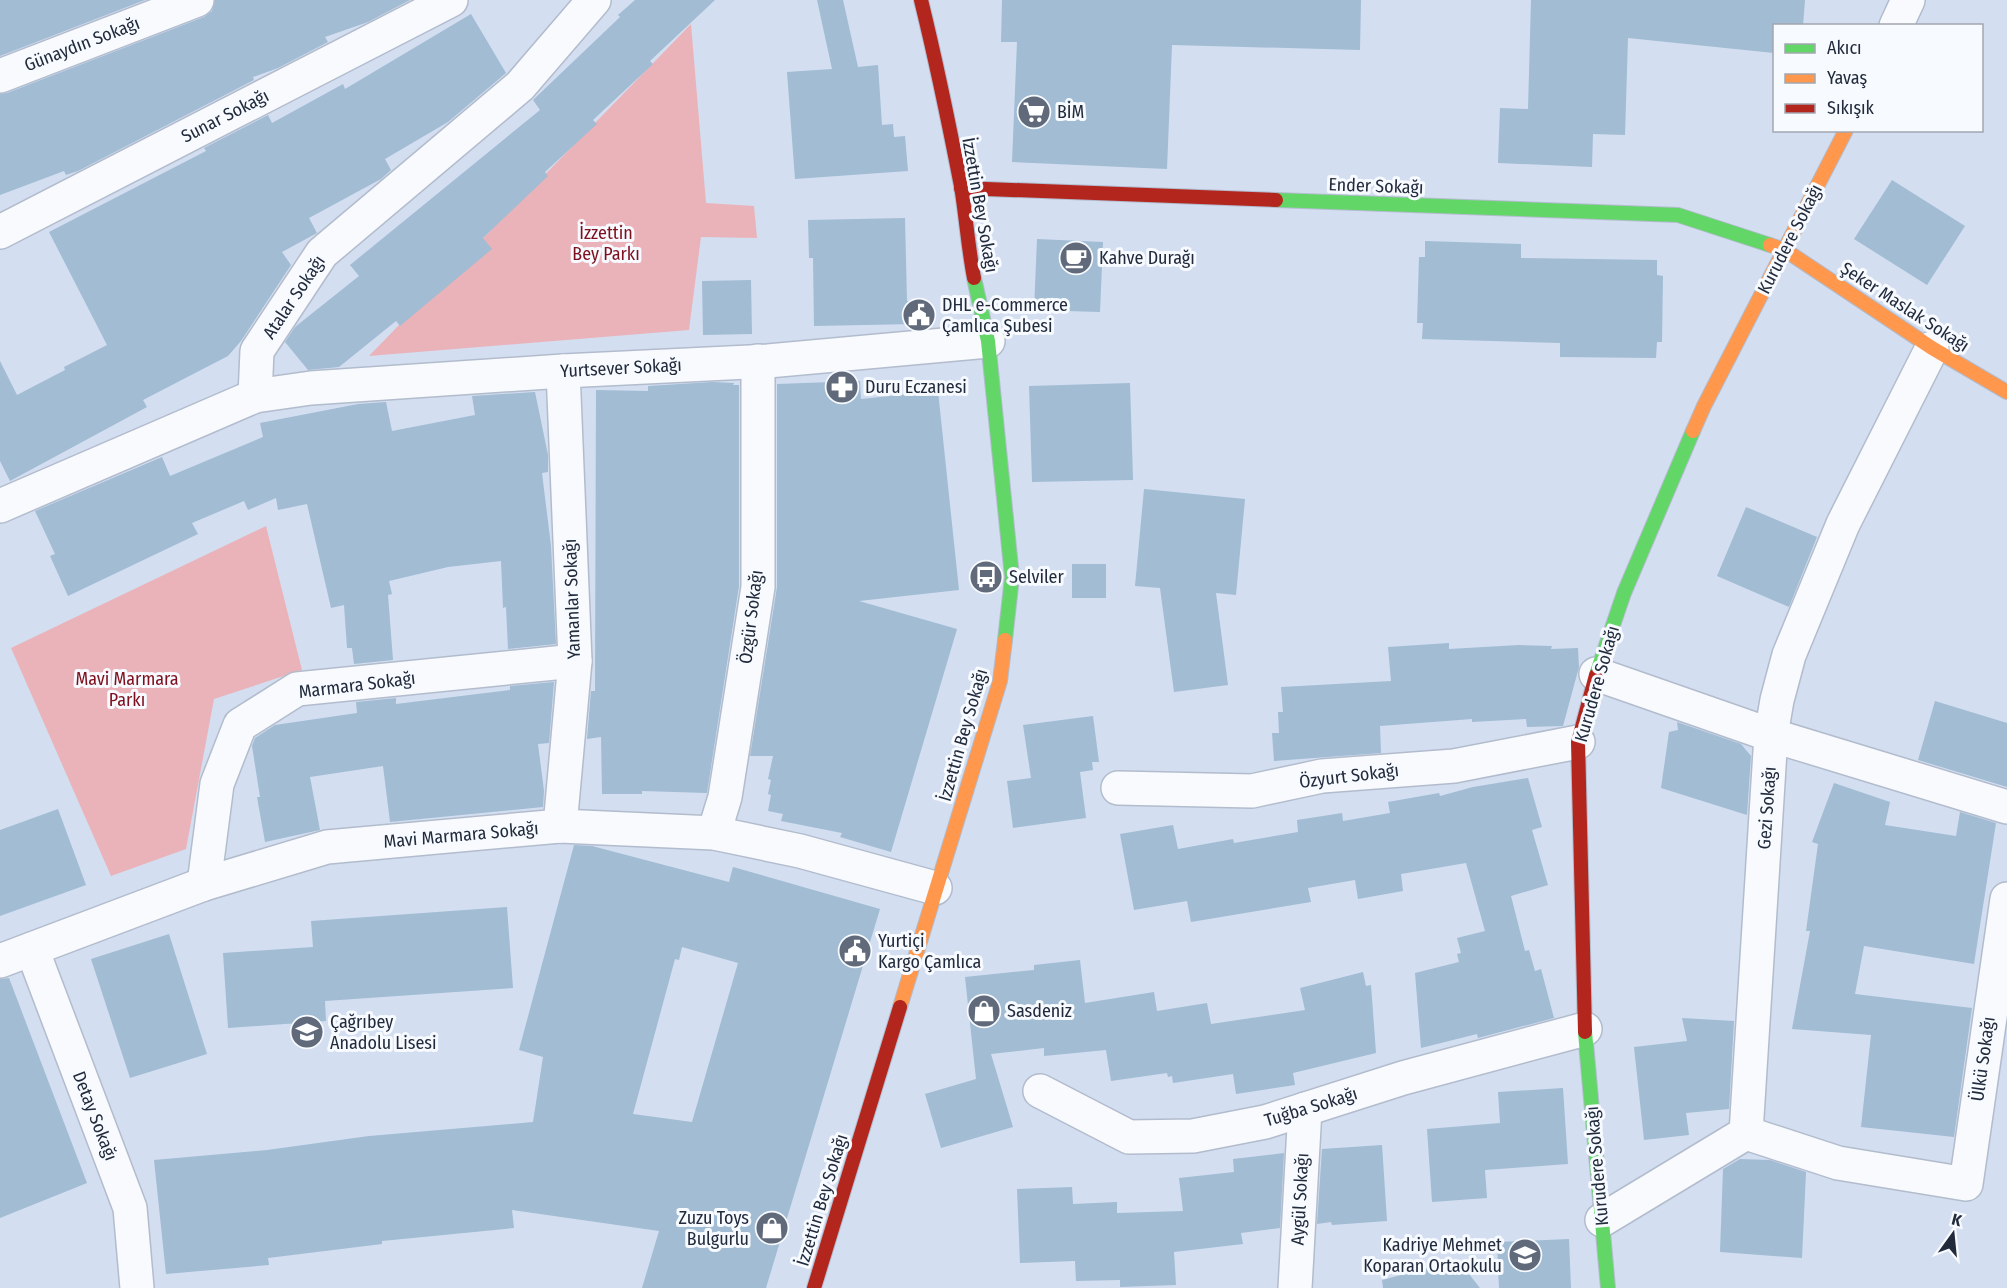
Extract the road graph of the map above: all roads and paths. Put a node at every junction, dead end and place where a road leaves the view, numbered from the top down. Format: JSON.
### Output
{"nodes":[{"id":1,"x":197,"y":0,"type":"edge"},
{"id":2,"x":451,"y":0,"type":"edge"},
{"id":3,"x":594,"y":0,"type":"edge"},
{"id":4,"x":921,"y":0,"type":"edge"},
{"id":5,"x":1908,"y":0,"type":"edge"},
{"id":6,"x":1897,"y":24,"type":"edge"},
{"id":7,"x":0,"y":76,"type":"edge"},
{"id":8,"x":1845,"y":132,"type":"edge"},
{"id":9,"x":961,"y":188,"type":"junction"},
{"id":10,"x":0,"y":232,"type":"edge"},
{"id":11,"x":1785,"y":250,"type":"junction"},
{"id":12,"x":988,"y":341,"type":"junction"},
{"id":13,"x":1932,"y":348,"type":"junction"},
{"id":14,"x":758,"y":361,"type":"junction"},
{"id":15,"x":563,"y":371,"type":"junction"},
{"id":16,"x":2007,"y":393,"type":"edge"},
{"id":17,"x":255,"y":396,"type":"junction"},
{"id":18,"x":0,"y":506,"type":"edge"},
{"id":19,"x":575,"y":661,"type":"junction"},
{"id":20,"x":1596,"y":674,"type":"junction"},
{"id":21,"x":1771,"y":735,"type":"junction"},
{"id":22,"x":1578,"y":742,"type":"junction"},
{"id":23,"x":1118,"y":788,"type":"dead end"},
{"id":24,"x":2007,"y":807,"type":"edge"},
{"id":25,"x":560,"y":826,"type":"junction"},
{"id":26,"x":714,"y":833,"type":"junction"},
{"id":27,"x":204,"y":884,"type":"junction"},
{"id":28,"x":935,"y":888,"type":"junction"},
{"id":29,"x":2007,"y":899,"type":"edge"},
{"id":30,"x":32,"y":949,"type":"junction"},
{"id":31,"x":0,"y":961,"type":"edge"},
{"id":32,"x":1585,"y":1029,"type":"junction"},
{"id":33,"x":1040,"y":1091,"type":"dead end"},
{"id":34,"x":1305,"y":1109,"type":"junction"},
{"id":35,"x":1746,"y":1133,"type":"junction"},
{"id":36,"x":1602,"y":1220,"type":"junction"},
{"id":37,"x":136,"y":1288,"type":"edge"},
{"id":38,"x":814,"y":1288,"type":"edge"},
{"id":39,"x":1295,"y":1288,"type":"edge"},
{"id":40,"x":1608,"y":1288,"type":"edge"}],
"edges":[{"from":1,"to":7,"type":"street","name":"Günaydın Sokağı"},
{"from":2,"to":10,"type":"street","name":"Sunar Sokağı"},
{"from":3,"to":17,"type":"street","name":"Atalar Sokağı"},
{"from":4,"to":9,"type":"street","name":"İzzettin Bey Sokağı"},
{"from":5,"to":6,"type":"street"},
{"from":8,"to":11,"type":"street","name":"Kurudere Sokağı"},
{"from":9,"to":11,"type":"street","name":"Ender Sokağı"},
{"from":9,"to":12,"type":"street","name":"İzzettin Bey Sokağı"},
{"from":11,"to":13,"type":"street","name":"Şeker Maslak Sokağı"},
{"from":11,"to":20,"type":"street","name":"Kurudere Sokağı"},
{"from":12,"to":14,"type":"street","name":"Yurtsever Sokağı"},
{"from":12,"to":28,"type":"street","name":"İzzettin Bey Sokağı"},
{"from":13,"to":16,"type":"street","name":"Şeker Maslak Sokağı"},
{"from":13,"to":21,"type":"street","name":"Gezi Sokağı"},
{"from":14,"to":15,"type":"street","name":"Yurtsever Sokağı"},
{"from":14,"to":26,"type":"street","name":"Özgür Sokağı"},
{"from":15,"to":17,"type":"street","name":"Yurtsever Sokağı"},
{"from":15,"to":19,"type":"street","name":"Yamanlar Sokağı"},
{"from":17,"to":18,"type":"street"},
{"from":19,"to":25,"type":"street","name":"Yamanlar Sokağı"},
{"from":19,"to":27,"type":"street","name":"Marmara Sokağı"},
{"from":20,"to":21,"type":"street"},
{"from":20,"to":22,"type":"street","name":"Kurudere Sokağı"},
{"from":21,"to":24,"type":"street"},
{"from":21,"to":35,"type":"street","name":"Gezi Sokağı"},
{"from":22,"to":23,"type":"street","name":"Özyurt Sokağı"},
{"from":22,"to":32,"type":"street","name":"Kurudere Sokağı"},
{"from":25,"to":26,"type":"street","name":"Mavi Marmara Sokağı"},
{"from":25,"to":27,"type":"street","name":"Mavi Marmara Sokağı"},
{"from":26,"to":28,"type":"street","name":"Mavi Marmara Sokağı"},
{"from":27,"to":30,"type":"street","name":"Mavi Marmara Sokağı"},
{"from":28,"to":38,"type":"street","name":"İzzettin Bey Sokağı"},
{"from":29,"to":35,"type":"street","name":"Ülkü Sokağı"},
{"from":30,"to":31,"type":"street","name":"Mavi Marmara Sokağı"},
{"from":30,"to":37,"type":"street","name":"Detay Sokağı"},
{"from":32,"to":34,"type":"street","name":"Tuğba Sokağı"},
{"from":32,"to":36,"type":"street","name":"Kurudere Sokağı"},
{"from":33,"to":34,"type":"street","name":"Tuğba Sokağı"},
{"from":34,"to":39,"type":"street","name":"Aygül Sokağı"},
{"from":35,"to":36,"type":"street"},
{"from":36,"to":40,"type":"street","name":"Kurudere Sokağı"}]}
